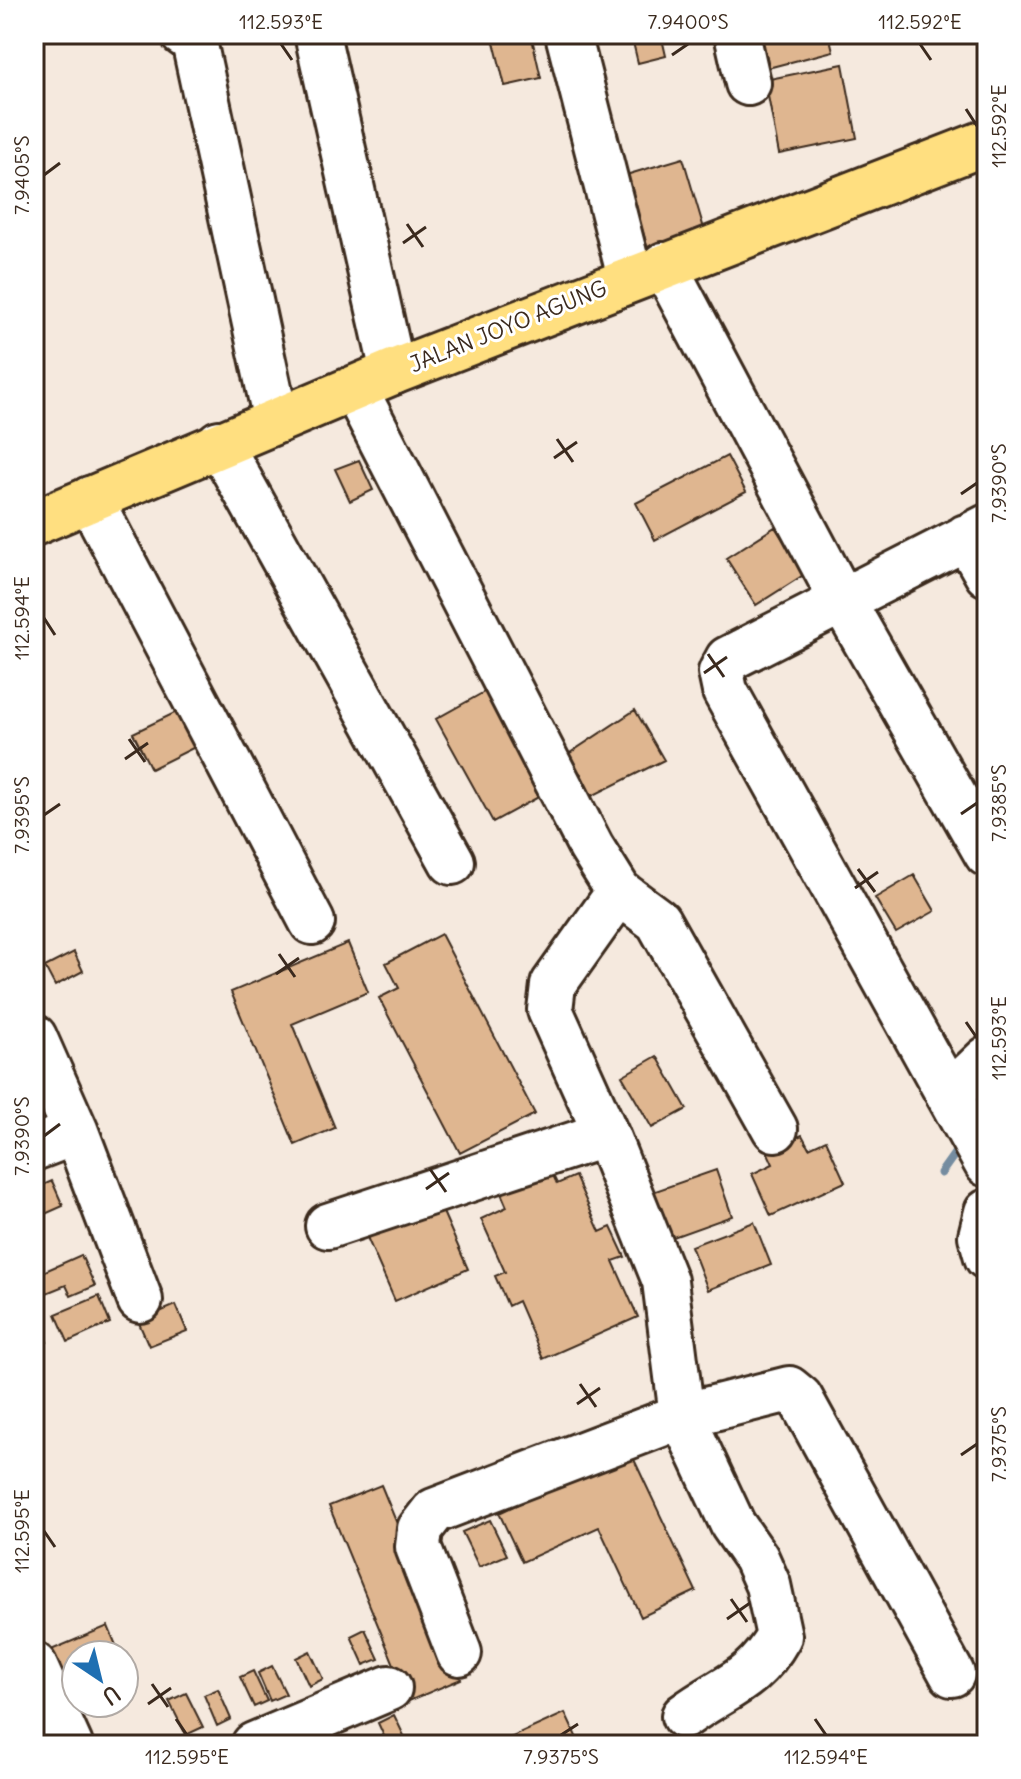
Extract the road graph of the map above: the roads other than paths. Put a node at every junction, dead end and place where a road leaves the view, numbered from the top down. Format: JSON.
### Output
{"nodes":[{"id":1,"x":183,"y":34,"type":"edge"},
{"id":2,"x":317,"y":34,"type":"edge"},
{"id":3,"x":568,"y":34,"type":"edge"},
{"id":4,"x":737,"y":34,"type":"edge"},
{"id":5,"x":748,"y":83,"type":"dead end"},
{"id":6,"x":987,"y":142,"type":"edge"},
{"id":7,"x":647,"y":271,"type":"junction"},
{"id":8,"x":374,"y":380,"type":"junction"},
{"id":9,"x":276,"y":421,"type":"junction"},
{"id":10,"x":219,"y":443,"type":"junction"},
{"id":11,"x":90,"y":499,"type":"junction"},
{"id":12,"x":34,"y":523,"type":"edge"},
{"id":13,"x":976,"y":532,"type":"edge"},
{"id":14,"x":987,"y":574,"type":"edge"},
{"id":15,"x":842,"y":600,"type":"junction"},
{"id":16,"x":987,"y":854,"type":"edge"},
{"id":17,"x":452,"y":862,"type":"dead end"},
{"id":18,"x":619,"y":892,"type":"junction"},
{"id":19,"x":312,"y":922,"type":"dead end"},
{"id":20,"x":34,"y":1037,"type":"edge"},
{"id":21,"x":987,"y":1059,"type":"edge"},
{"id":22,"x":950,"y":1094,"type":"junction"},
{"id":23,"x":775,"y":1129,"type":"dead end"},
{"id":24,"x":76,"y":1132,"type":"junction"},
{"id":25,"x":606,"y":1134,"type":"junction"},
{"id":26,"x":34,"y":1148,"type":"edge"},
{"id":27,"x":979,"y":1150,"type":"edge"},
{"id":28,"x":987,"y":1212,"type":"edge"},
{"id":29,"x":328,"y":1226,"type":"dead end"},
{"id":30,"x":987,"y":1257,"type":"edge"},
{"id":31,"x":140,"y":1300,"type":"dead end"},
{"id":32,"x":682,"y":1416,"type":"junction"},
{"id":33,"x":459,"y":1653,"type":"dead end"},
{"id":34,"x":34,"y":1665,"type":"edge"},
{"id":35,"x":952,"y":1674,"type":"dead end"},
{"id":36,"x":389,"y":1688,"type":"dead end"},
{"id":37,"x":684,"y":1716,"type":"dead end"},
{"id":38,"x":266,"y":1743,"type":"edge"},
{"id":39,"x":70,"y":1745,"type":"edge"}],
"edges":[{"from":1,"to":9,"type":"street"},
{"from":2,"to":8,"type":"street"},
{"from":3,"to":7,"type":"street"},
{"from":4,"to":5,"type":"street"},
{"from":6,"to":7,"type":"main road","name":"JALAN JOYO AGUNG"},
{"from":7,"to":8,"type":"main road","name":"JALAN JOYO AGUNG"},
{"from":7,"to":15,"type":"street"},
{"from":8,"to":9,"type":"main road","name":"JALAN JOYO AGUNG"},
{"from":8,"to":18,"type":"street"},
{"from":9,"to":10,"type":"main road","name":"JALAN JOYO AGUNG"},
{"from":10,"to":11,"type":"main road","name":"JALAN JOYO AGUNG"},
{"from":10,"to":17,"type":"street"},
{"from":11,"to":12,"type":"main road","name":"JALAN JOYO AGUNG"},
{"from":11,"to":19,"type":"street"},
{"from":13,"to":14,"type":"street"},
{"from":13,"to":15,"type":"street"},
{"from":15,"to":16,"type":"street"},
{"from":15,"to":22,"type":"street"},
{"from":18,"to":23,"type":"street"},
{"from":18,"to":25,"type":"street"},
{"from":20,"to":24,"type":"street"},
{"from":21,"to":22,"type":"street"},
{"from":22,"to":27,"type":"street"},
{"from":24,"to":26,"type":"street"},
{"from":24,"to":31,"type":"street"},
{"from":25,"to":29,"type":"street"},
{"from":25,"to":32,"type":"street"},
{"from":28,"to":30,"type":"street"},
{"from":32,"to":33,"type":"street"},
{"from":32,"to":35,"type":"street"},
{"from":32,"to":37,"type":"street"},
{"from":34,"to":39,"type":"street"},
{"from":36,"to":38,"type":"street"}]}
